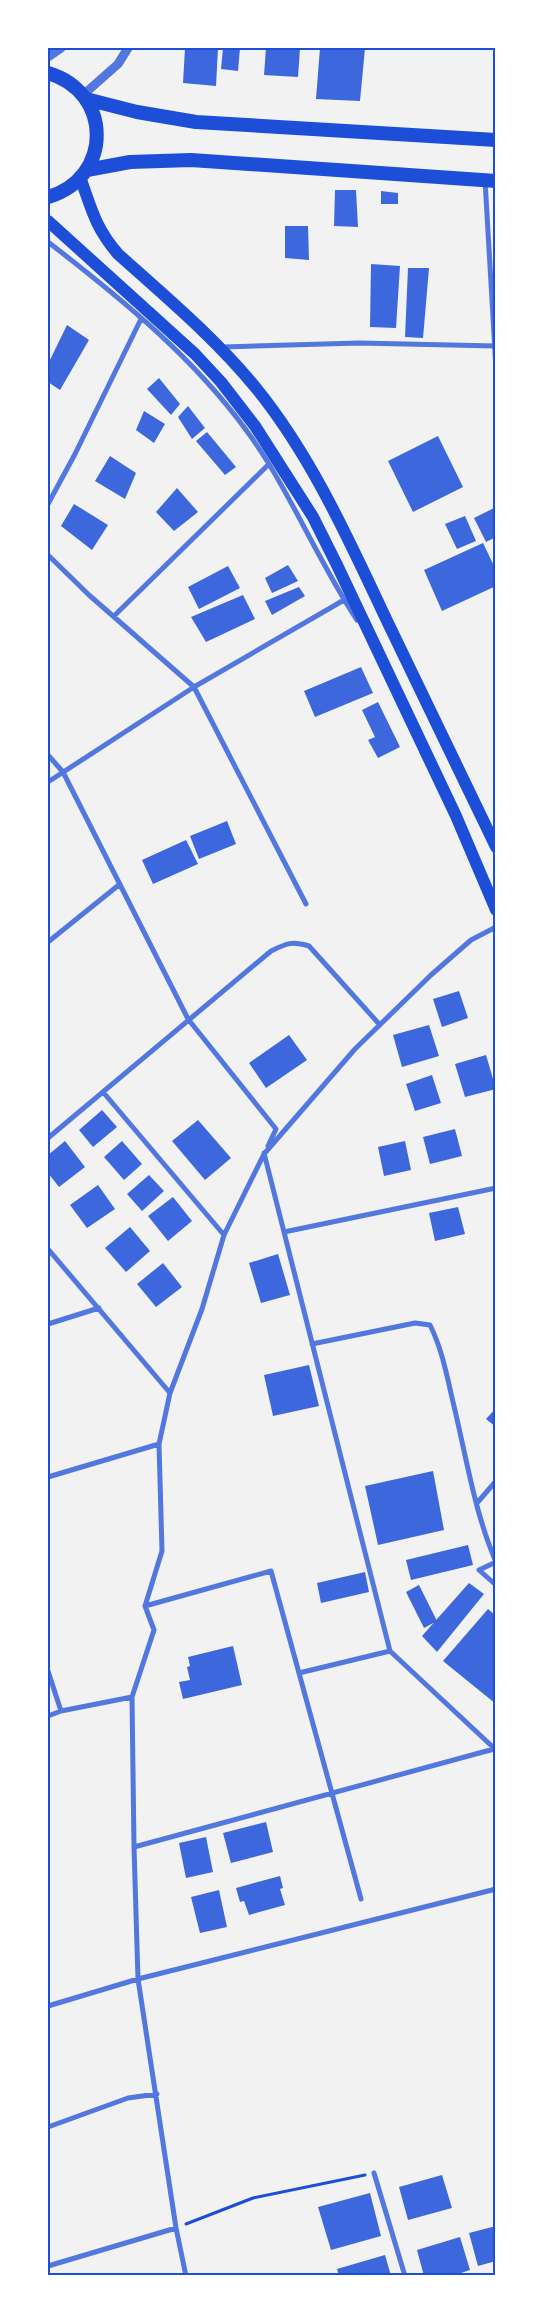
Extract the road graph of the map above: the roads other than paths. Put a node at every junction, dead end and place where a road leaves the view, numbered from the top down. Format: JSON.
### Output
{"nodes":[{"id":1,"x":61,"y":48,"type":"edge"},
{"id":2,"x":128,"y":48,"type":"edge"},
{"id":3,"x":48,"y":57,"type":"edge"},
{"id":4,"x":48,"y":73,"type":"edge"},
{"id":5,"x":84,"y":97,"type":"junction"},
{"id":6,"x":496,"y":140,"type":"edge"},
{"id":7,"x":84,"y":173,"type":"junction"},
{"id":8,"x":490,"y":180,"type":"edge"},
{"id":9,"x":48,"y":197,"type":"edge"},
{"id":10,"x":48,"y":221,"type":"edge"},
{"id":11,"x":48,"y":242,"type":"edge"},
{"id":12,"x":141,"y":319,"type":"junction"},
{"id":13,"x":495,"y":346,"type":"edge"},
{"id":14,"x":220,"y":347,"type":"junction"},
{"id":15,"x":496,"y":369,"type":"edge"},
{"id":16,"x":269,"y":464,"type":"junction"},
{"id":17,"x":48,"y":504,"type":"edge"},
{"id":18,"x":48,"y":555,"type":"edge"},
{"id":19,"x":344,"y":600,"type":"junction"},
{"id":20,"x":114,"y":616,"type":"junction"},
{"id":21,"x":375,"y":648,"type":"junction"},
{"id":22,"x":194,"y":687,"type":"junction"},
{"id":23,"x":48,"y":755,"type":"edge"},
{"id":24,"x":64,"y":772,"type":"junction"},
{"id":25,"x":48,"y":782,"type":"edge"},
{"id":26,"x":496,"y":847,"type":"edge"},
{"id":27,"x":120,"y":884,"type":"junction"},
{"id":28,"x":306,"y":904,"type":"dead end"},
{"id":29,"x":496,"y":910,"type":"edge"},
{"id":30,"x":496,"y":927,"type":"edge"},
{"id":31,"x":48,"y":942,"type":"edge"},
{"id":32,"x":188,"y":1019,"type":"junction"},
{"id":33,"x":380,"y":1025,"type":"junction"},
{"id":34,"x":103,"y":1092,"type":"junction"},
{"id":35,"x":48,"y":1138,"type":"edge"},
{"id":36,"x":264,"y":1154,"type":"junction"},
{"id":37,"x":496,"y":1188,"type":"edge"},
{"id":38,"x":284,"y":1232,"type":"junction"},
{"id":39,"x":224,"y":1235,"type":"junction"},
{"id":40,"x":48,"y":1250,"type":"edge"},
{"id":41,"x":99,"y":1308,"type":"junction"},
{"id":42,"x":48,"y":1324,"type":"edge"},
{"id":43,"x":312,"y":1344,"type":"junction"},
{"id":44,"x":170,"y":1393,"type":"junction"},
{"id":45,"x":159,"y":1444,"type":"junction"},
{"id":46,"x":48,"y":1477,"type":"edge"},
{"id":47,"x":496,"y":1481,"type":"edge"},
{"id":48,"x":477,"y":1503,"type":"junction"},
{"id":49,"x":496,"y":1562,"type":"edge"},
{"id":50,"x":496,"y":1585,"type":"edge"},
{"id":51,"x":145,"y":1606,"type":"junction"},
{"id":52,"x":390,"y":1651,"type":"junction"},
{"id":53,"x":48,"y":1671,"type":"edge"},
{"id":54,"x":299,"y":1673,"type":"junction"},
{"id":55,"x":132,"y":1697,"type":"junction"},
{"id":56,"x":61,"y":1711,"type":"junction"},
{"id":57,"x":48,"y":1716,"type":"edge"},
{"id":58,"x":495,"y":1749,"type":"edge"},
{"id":59,"x":332,"y":1793,"type":"junction"},
{"id":60,"x":134,"y":1847,"type":"junction"},
{"id":61,"x":496,"y":1889,"type":"edge"},
{"id":62,"x":361,"y":1899,"type":"dead end"},
{"id":63,"x":138,"y":1979,"type":"junction"},
{"id":64,"x":48,"y":2006,"type":"edge"},
{"id":65,"x":157,"y":2094,"type":"junction"},
{"id":66,"x":48,"y":2127,"type":"edge"},
{"id":67,"x":374,"y":2173,"type":"road end"},
{"id":68,"x":176,"y":2228,"type":"junction"},
{"id":69,"x":48,"y":2266,"type":"edge"},
{"id":70,"x":186,"y":2276,"type":"edge"},
{"id":71,"x":405,"y":2276,"type":"edge"}],
"edges":[{"from":1,"to":3,"type":"street"},
{"from":2,"to":5,"type":"street"},
{"from":4,"to":5,"type":"highway"},
{"from":5,"to":6,"type":"highway"},
{"from":5,"to":7,"type":"highway"},
{"from":7,"to":8,"type":"highway"},
{"from":7,"to":9,"type":"highway"},
{"from":7,"to":14,"type":"main road"},
{"from":8,"to":13,"type":"street"},
{"from":10,"to":21,"type":"main road"},
{"from":11,"to":12,"type":"street"},
{"from":12,"to":16,"type":"street"},
{"from":12,"to":17,"type":"street"},
{"from":13,"to":14,"type":"street"},
{"from":13,"to":15,"type":"street"},
{"from":14,"to":26,"type":"main road"},
{"from":16,"to":19,"type":"street"},
{"from":16,"to":20,"type":"street"},
{"from":18,"to":20,"type":"street"},
{"from":19,"to":21,"type":"street"},
{"from":19,"to":22,"type":"street"},
{"from":20,"to":22,"type":"street"},
{"from":21,"to":29,"type":"main road"},
{"from":22,"to":24,"type":"street"},
{"from":22,"to":28,"type":"street"},
{"from":23,"to":24,"type":"street"},
{"from":24,"to":25,"type":"street"},
{"from":24,"to":27,"type":"street"},
{"from":27,"to":31,"type":"street"},
{"from":27,"to":32,"type":"street"},
{"from":30,"to":33,"type":"street"},
{"from":32,"to":33,"type":"street"},
{"from":32,"to":34,"type":"street"},
{"from":32,"to":36,"type":"street"},
{"from":33,"to":36,"type":"street"},
{"from":34,"to":35,"type":"street"},
{"from":34,"to":39,"type":"street"},
{"from":36,"to":38,"type":"street"},
{"from":36,"to":39,"type":"street"},
{"from":37,"to":38,"type":"street"},
{"from":38,"to":43,"type":"street"},
{"from":39,"to":44,"type":"street"},
{"from":40,"to":41,"type":"street"},
{"from":41,"to":42,"type":"street"},
{"from":41,"to":44,"type":"street"},
{"from":43,"to":48,"type":"street"},
{"from":43,"to":52,"type":"street"},
{"from":44,"to":45,"type":"street"},
{"from":45,"to":46,"type":"street"},
{"from":45,"to":51,"type":"street"},
{"from":47,"to":48,"type":"street"},
{"from":48,"to":49,"type":"street"},
{"from":49,"to":50,"type":"street"},
{"from":51,"to":54,"type":"street"},
{"from":51,"to":55,"type":"street"},
{"from":52,"to":54,"type":"street"},
{"from":52,"to":58,"type":"street"},
{"from":53,"to":56,"type":"street"},
{"from":54,"to":59,"type":"street"},
{"from":55,"to":56,"type":"street"},
{"from":55,"to":60,"type":"street"},
{"from":56,"to":57,"type":"street"},
{"from":58,"to":59,"type":"street"},
{"from":59,"to":60,"type":"street"},
{"from":59,"to":62,"type":"street"},
{"from":60,"to":63,"type":"street"},
{"from":61,"to":63,"type":"street"},
{"from":63,"to":64,"type":"street"},
{"from":63,"to":65,"type":"street"},
{"from":65,"to":66,"type":"street"},
{"from":65,"to":68,"type":"street"},
{"from":67,"to":71,"type":"street"},
{"from":68,"to":69,"type":"street"},
{"from":68,"to":70,"type":"street"}]}
